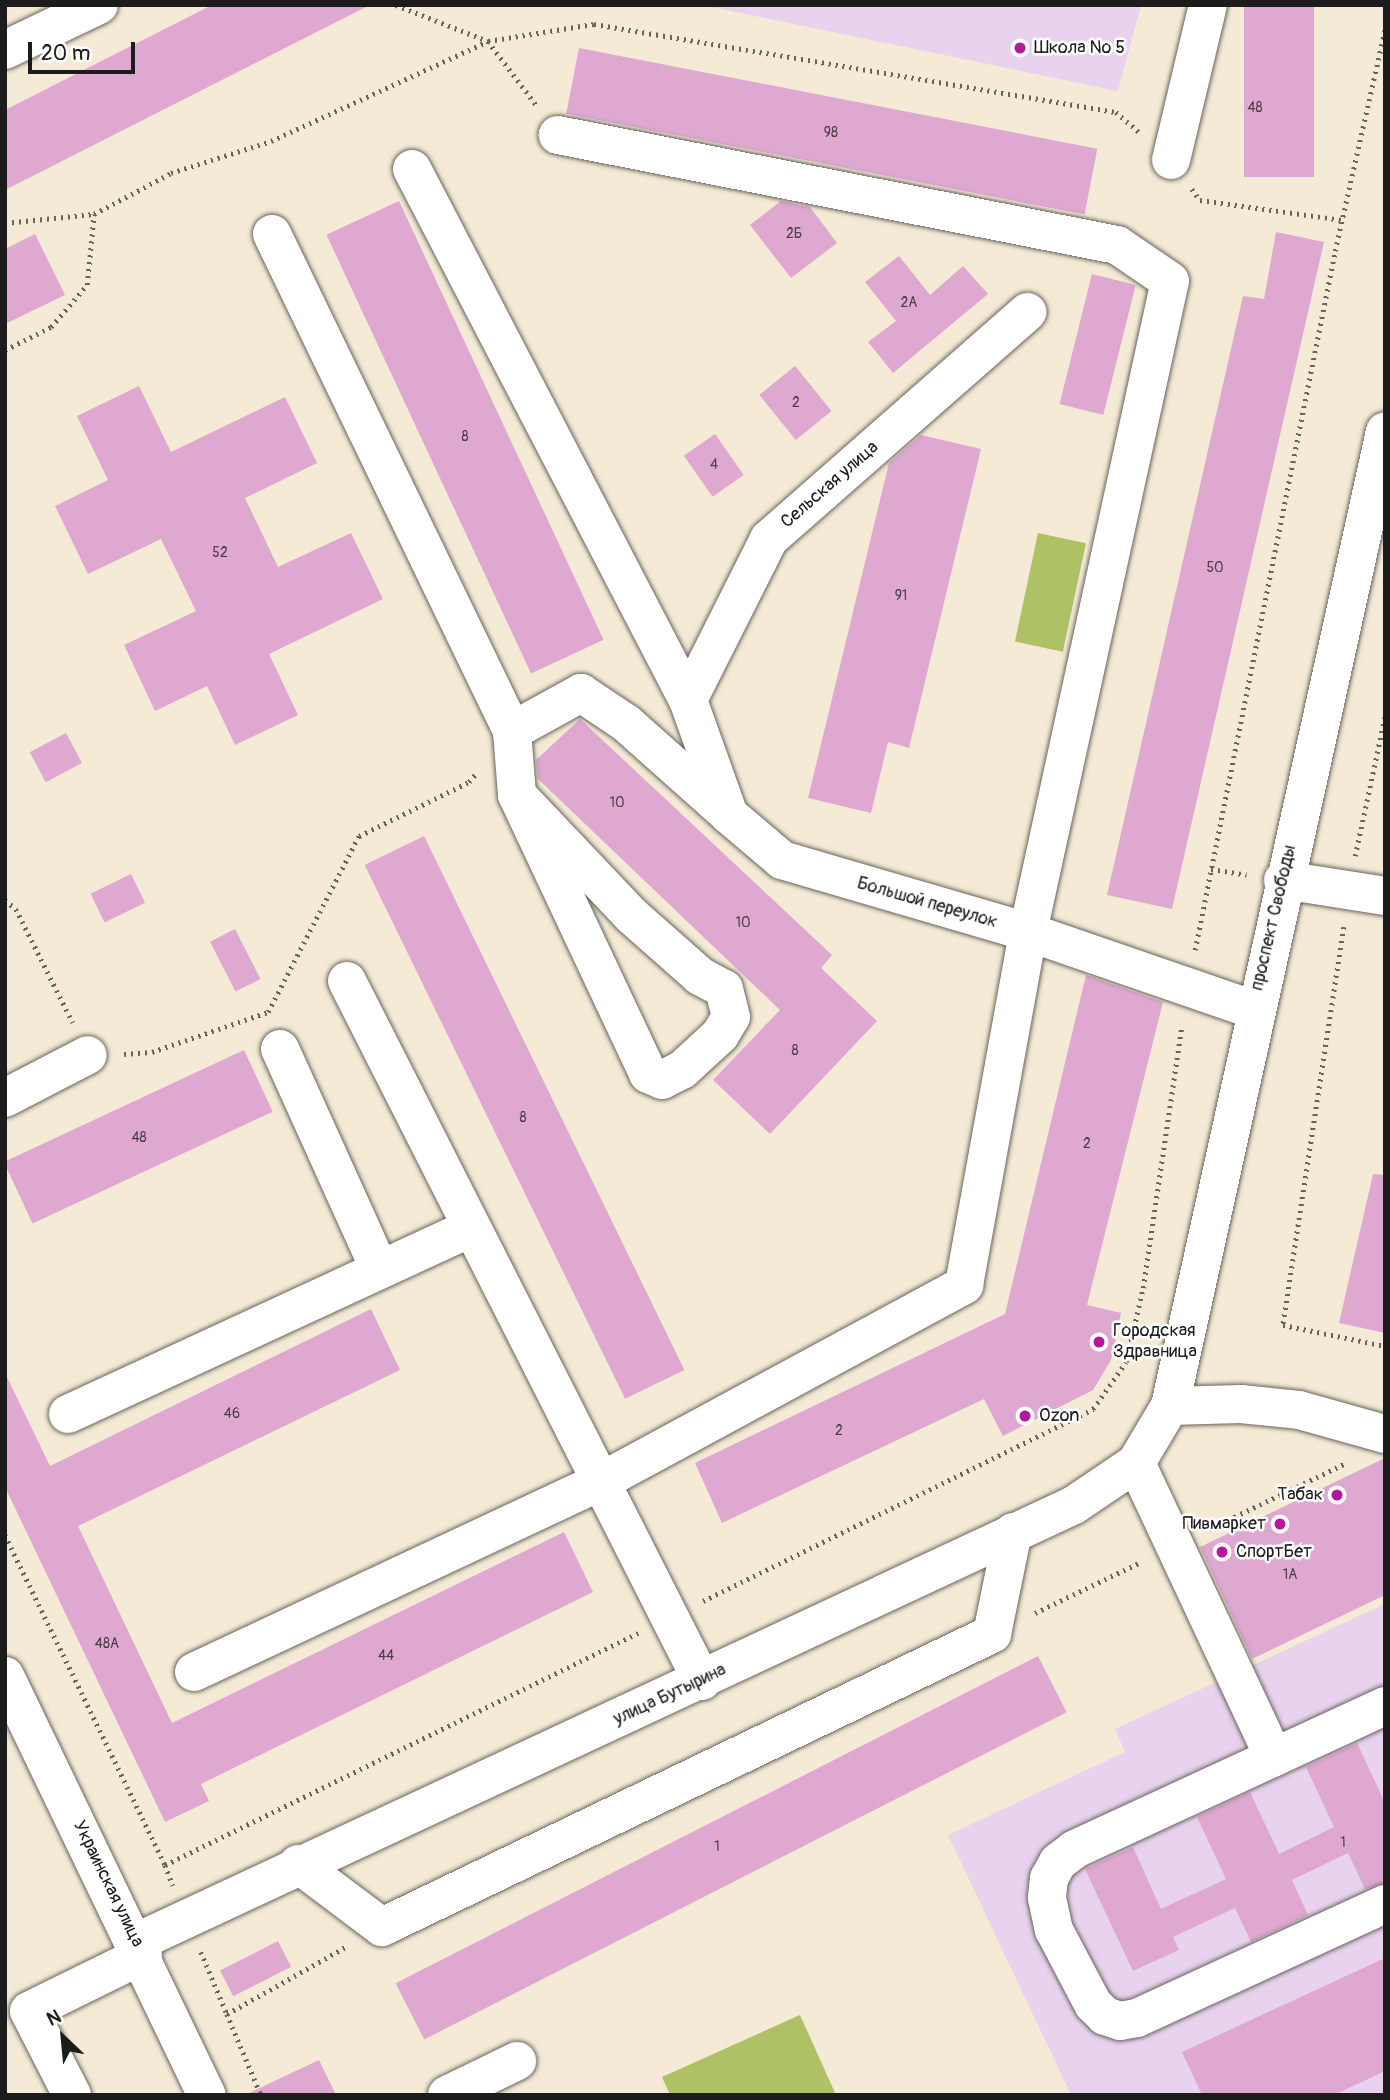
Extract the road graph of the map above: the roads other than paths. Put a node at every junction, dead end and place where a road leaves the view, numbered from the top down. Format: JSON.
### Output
{"nodes":[{"id":1,"x":99,"y":5,"type":"edge"},
{"id":2,"x":1208,"y":5,"type":"edge"},
{"id":3,"x":5,"y":50,"type":"edge"},
{"id":4,"x":558,"y":135,"type":"road end"},
{"id":5,"x":1171,"y":160,"type":"road end"},
{"id":6,"x":412,"y":169,"type":"dead end"},
{"id":7,"x":272,"y":234,"type":"dead end"},
{"id":8,"x":1027,"y":313,"type":"dead end"},
{"id":9,"x":1385,"y":431,"type":"edge"},
{"id":10,"x":1377,"y":502,"type":"edge"},
{"id":11,"x":688,"y":699,"type":"junction"},
{"id":12,"x":512,"y":732,"type":"junction"},
{"id":13,"x":517,"y":795,"type":"junction"},
{"id":14,"x":729,"y":815,"type":"junction"},
{"id":15,"x":1283,"y":880,"type":"junction"},
{"id":16,"x":1367,"y":893,"type":"edge"},
{"id":17,"x":1028,"y":932,"type":"junction"},
{"id":18,"x":347,"y":981,"type":"dead end"},
{"id":19,"x":1254,"y":1010,"type":"junction"},
{"id":20,"x":280,"y":1049,"type":"dead end"},
{"id":21,"x":88,"y":1055,"type":"road end"},
{"id":22,"x":5,"y":1098,"type":"edge"},
{"id":23,"x":470,"y":1228,"type":"junction"},
{"id":24,"x":379,"y":1268,"type":"junction"},
{"id":25,"x":1170,"y":1406,"type":"junction"},
{"id":26,"x":68,"y":1415,"type":"dead end"},
{"id":27,"x":1385,"y":1434,"type":"edge"},
{"id":28,"x":1136,"y":1463,"type":"junction"},
{"id":29,"x":602,"y":1481,"type":"junction"},
{"id":30,"x":1013,"y":1532,"type":"junction"},
{"id":31,"x":194,"y":1672,"type":"dead end"},
{"id":32,"x":5,"y":1676,"type":"edge"},
{"id":33,"x":702,"y":1681,"type":"junction"},
{"id":34,"x":1385,"y":1706,"type":"edge"},
{"id":35,"x":1274,"y":1757,"type":"junction"},
{"id":36,"x":298,"y":1864,"type":"junction"},
{"id":37,"x":1385,"y":1903,"type":"edge"},
{"id":38,"x":140,"y":1948,"type":"junction"},
{"id":39,"x":517,"y":2061,"type":"dead end"},
{"id":40,"x":72,"y":2095,"type":"edge"},
{"id":41,"x":207,"y":2095,"type":"edge"},
{"id":42,"x":447,"y":2095,"type":"edge"}],
"edges":[{"from":1,"to":3,"type":"street"},
{"from":2,"to":5,"type":"street"},
{"from":4,"to":17,"type":"street"},
{"from":6,"to":11,"type":"street"},
{"from":7,"to":12,"type":"street"},
{"from":8,"to":11,"type":"street","name":"Сельская улица"},
{"from":9,"to":10,"type":"street","name":"проспект Свободы"},
{"from":10,"to":15,"type":"street","name":"проспект Свободы"},
{"from":11,"to":14,"type":"street"},
{"from":12,"to":13,"type":"street"},
{"from":12,"to":14,"type":"street","name":"Большой переулок"},
{"from":13,"to":13,"type":"street"},
{"from":14,"to":17,"type":"street","name":"Большой переулок"},
{"from":15,"to":16,"type":"street"},
{"from":15,"to":19,"type":"street","name":"проспект Свободы"},
{"from":17,"to":19,"type":"street","name":"Большой переулок"},
{"from":17,"to":29,"type":"street"},
{"from":18,"to":23,"type":"street"},
{"from":19,"to":25,"type":"street","name":"проспект Свободы"},
{"from":20,"to":24,"type":"street"},
{"from":21,"to":22,"type":"street"},
{"from":23,"to":24,"type":"street"},
{"from":23,"to":29,"type":"street"},
{"from":24,"to":26,"type":"street"},
{"from":25,"to":27,"type":"street"},
{"from":25,"to":28,"type":"street","name":"улица Бутырина"},
{"from":28,"to":30,"type":"street","name":"улица Бутырина"},
{"from":28,"to":35,"type":"street"},
{"from":29,"to":31,"type":"street"},
{"from":29,"to":33,"type":"street"},
{"from":30,"to":33,"type":"street","name":"улица Бутырина"},
{"from":30,"to":36,"type":"street"},
{"from":32,"to":38,"type":"street","name":"Украинская улица"},
{"from":33,"to":36,"type":"street","name":"улица Бутырина"},
{"from":34,"to":35,"type":"street"},
{"from":35,"to":37,"type":"street"},
{"from":36,"to":38,"type":"street","name":"улица Бутырина"},
{"from":38,"to":40,"type":"street","name":"улица Бутырина"},
{"from":38,"to":41,"type":"street","name":"Украинская улица"},
{"from":39,"to":42,"type":"street"}]}
